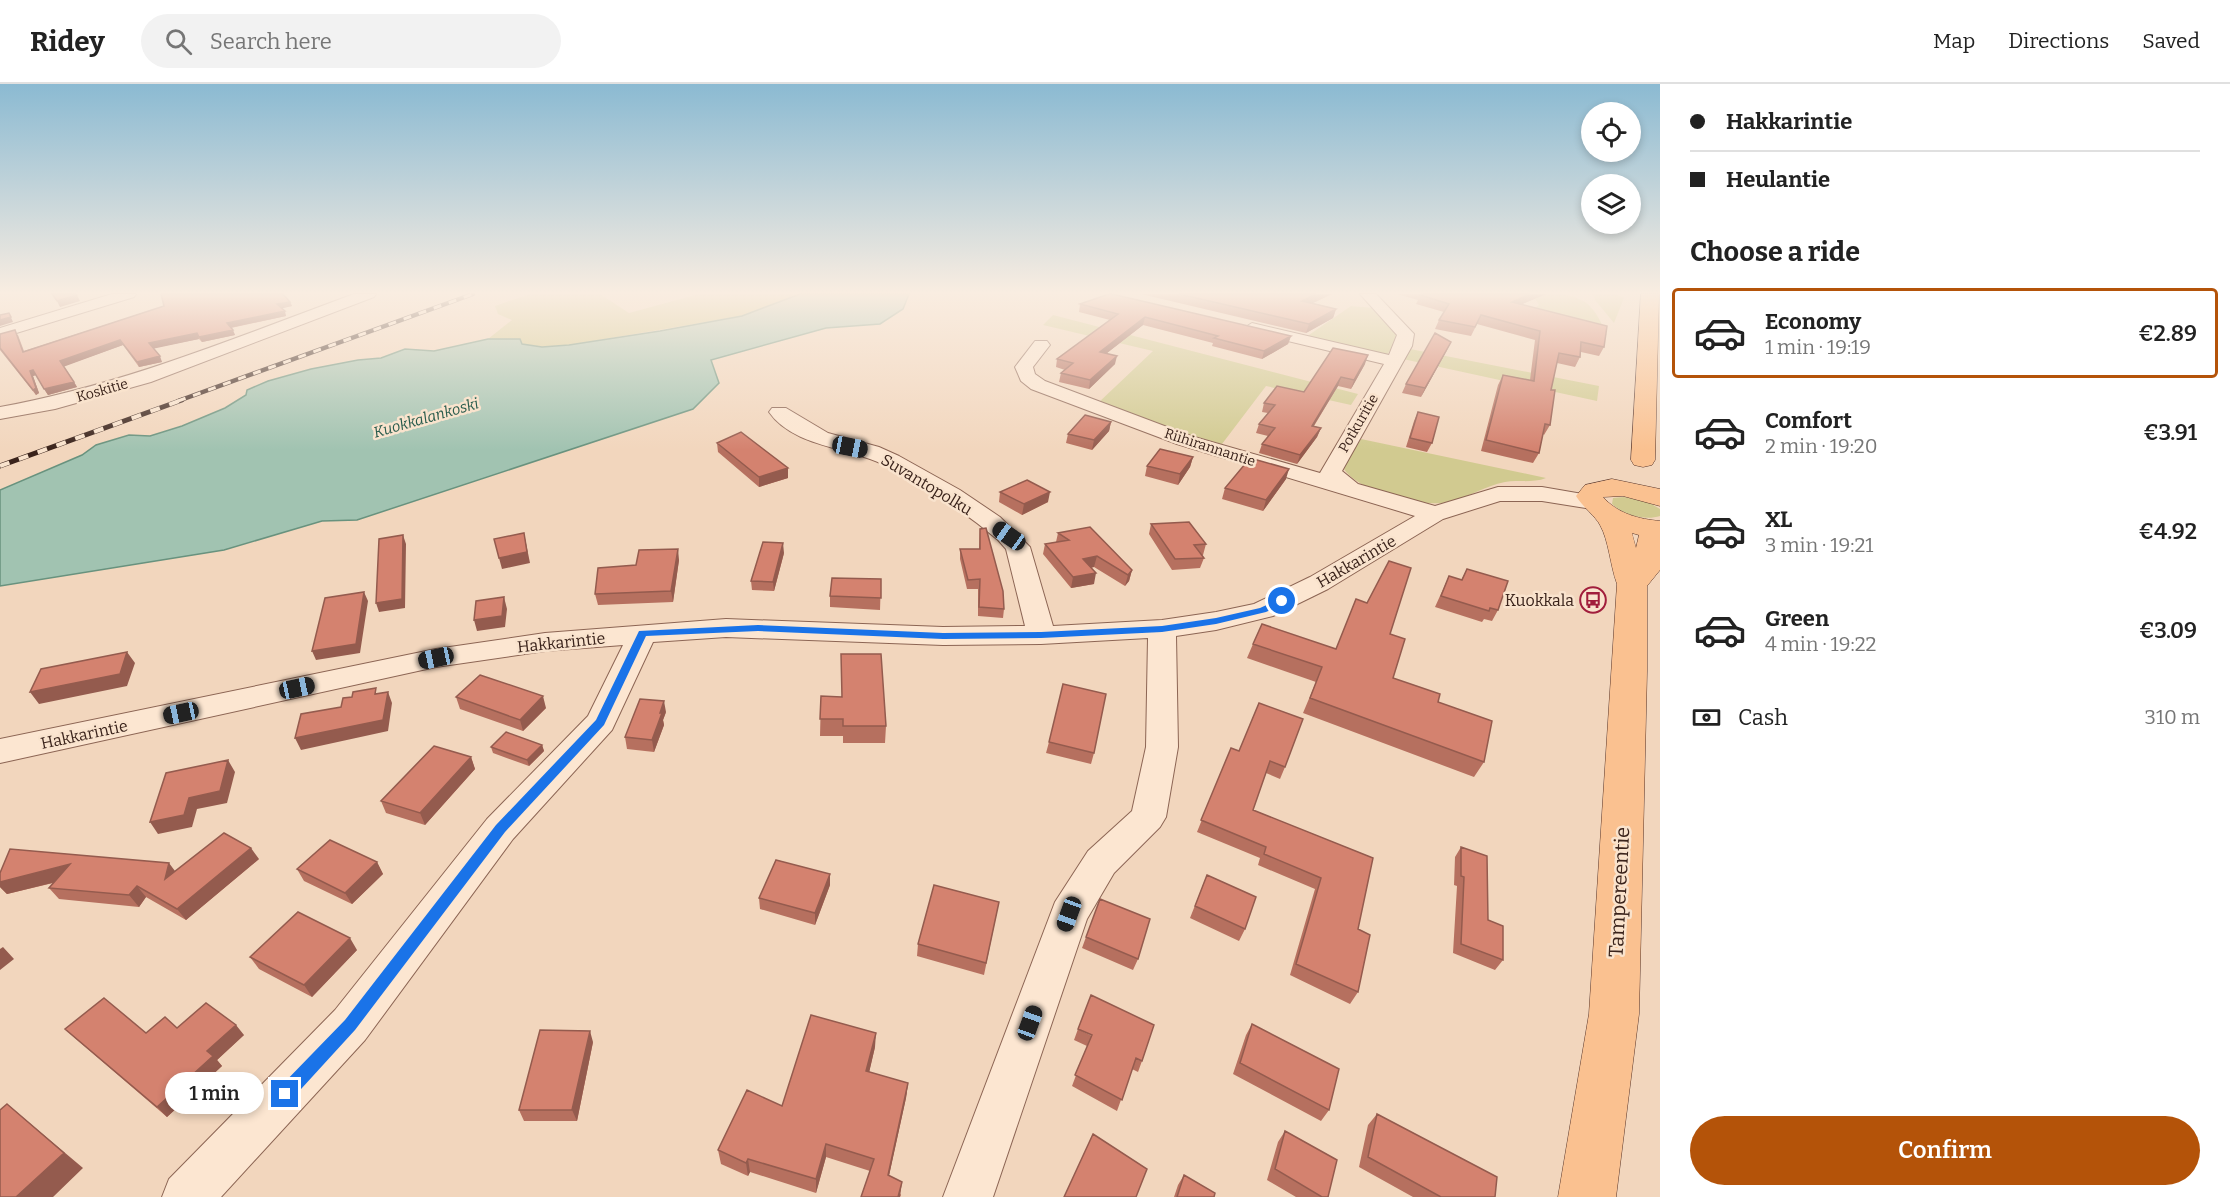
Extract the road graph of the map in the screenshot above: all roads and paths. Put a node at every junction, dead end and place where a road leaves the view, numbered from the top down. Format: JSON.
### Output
{"nodes":[{"id":1,"x":230,"y":346,"type":"edge"},
{"id":2,"x":1040,"y":346,"type":"edge"},
{"id":3,"x":1328,"y":346,"type":"edge"},
{"id":4,"x":1403,"y":346,"type":"edge"},
{"id":5,"x":1647,"y":346,"type":"edge"},
{"id":6,"x":1393,"y":361,"type":"junction"},
{"id":7,"x":779,"y":412,"type":"dead end"},
{"id":8,"x":0,"y":413,"type":"edge"},
{"id":9,"x":1643,"y":460,"type":"junction"},
{"id":10,"x":1350,"y":489,"type":"junction"},
{"id":11,"x":1660,"y":489,"type":"edge"},
{"id":12,"x":1660,"y":498,"type":"edge"},
{"id":13,"x":1606,"y":499,"type":"junction"},
{"id":14,"x":1435,"y":514,"type":"junction"},
{"id":15,"x":1658,"y":529,"type":"edge"},
{"id":16,"x":1632,"y":584,"type":"junction"},
{"id":17,"x":1162,"y":629,"type":"junction"},
{"id":18,"x":643,"y":633,"type":"junction"},
{"id":19,"x":1041,"y":635,"type":"junction"},
{"id":20,"x":0,"y":752,"type":"edge"},
{"id":21,"x":187,"y":1197,"type":"edge"},
{"id":22,"x":968,"y":1197,"type":"edge"},
{"id":23,"x":1587,"y":1197,"type":"edge"}],
"edges":[{"from":1,"to":8,"type":"street","name":"Koskitie"},
{"from":2,"to":10,"type":"street","name":"Riihirannantie"},
{"from":3,"to":6,"type":"street"},
{"from":4,"to":6,"type":"street","name":"Potkuritie"},
{"from":5,"to":9,"type":"main road"},
{"from":6,"to":10,"type":"street","name":"Potkuritie"},
{"from":7,"to":19,"type":"street","name":"Suvantopolku"},
{"from":9,"to":11,"type":"main road"},
{"from":9,"to":13,"type":"main road"},
{"from":10,"to":14,"type":"street","name":"Riihirannantie"},
{"from":12,"to":13,"type":"main road"},
{"from":13,"to":14,"type":"street","name":"Hakkarintie"},
{"from":13,"to":15,"type":"main road"},
{"from":13,"to":16,"type":"main road","name":"Tampereentie"},
{"from":14,"to":17,"type":"street","name":"Hakkarintie"},
{"from":15,"to":16,"type":"main road","name":"Tampereentie"},
{"from":16,"to":23,"type":"main road","name":"Tampereentie"},
{"from":17,"to":19,"type":"street","name":"Hakkarintie"},
{"from":17,"to":22,"type":"street"},
{"from":18,"to":19,"type":"street","name":"Hakkarintie"},
{"from":18,"to":20,"type":"street","name":"Hakkarintie"},
{"from":18,"to":21,"type":"street"}]}
